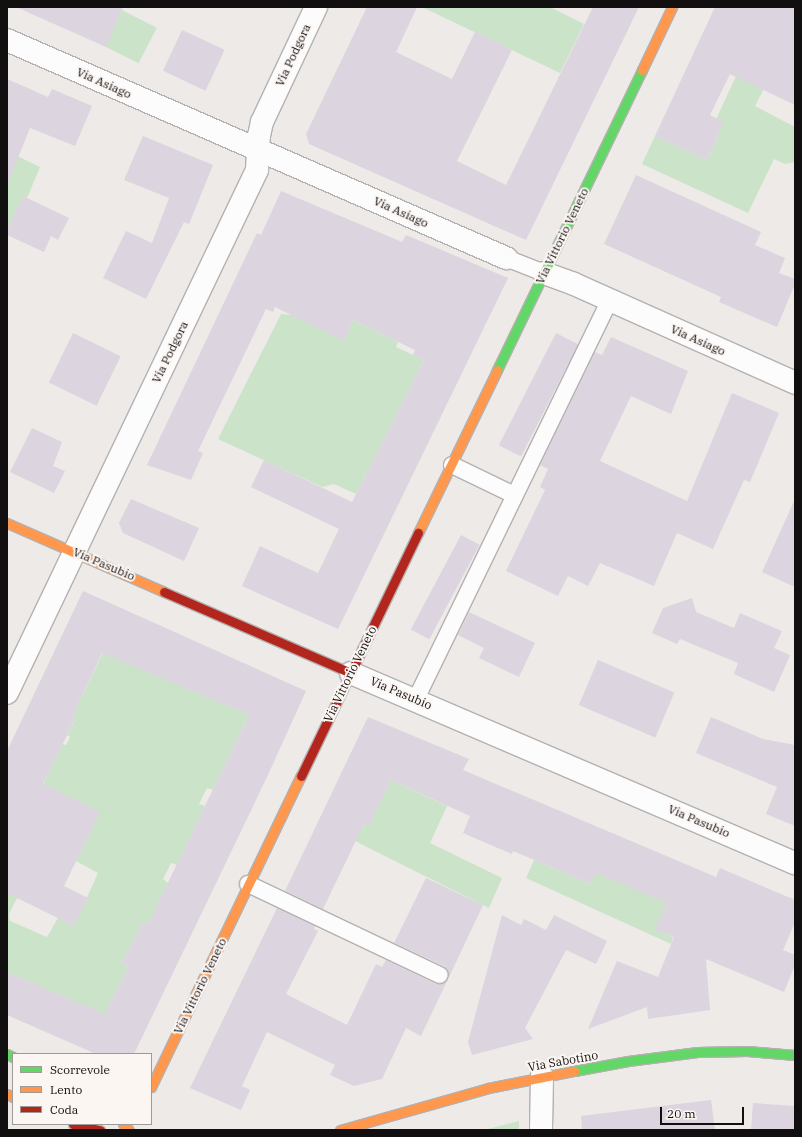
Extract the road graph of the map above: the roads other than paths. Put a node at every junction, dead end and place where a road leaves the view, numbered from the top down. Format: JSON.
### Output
{"nodes":[{"id":1,"x":316,"y":7,"type":"edge"},
{"id":2,"x":672,"y":7,"type":"edge"},
{"id":3,"x":7,"y":40,"type":"edge"},
{"id":4,"x":258,"y":149,"type":"junction"},
{"id":5,"x":506,"y":258,"type":"joint"},
{"id":6,"x":544,"y":273,"type":"junction"},
{"id":7,"x":609,"y":301,"type":"junction"},
{"id":8,"x":795,"y":383,"type":"edge"},
{"id":9,"x":452,"y":464,"type":"junction"},
{"id":10,"x":514,"y":495,"type":"junction"},
{"id":11,"x":7,"y":523,"type":"edge"},
{"id":12,"x":74,"y":552,"type":"junction"},
{"id":13,"x":351,"y":673,"type":"junction"},
{"id":14,"x":7,"y":692,"type":"edge"},
{"id":15,"x":416,"y":699,"type":"junction"},
{"id":16,"x":795,"y":863,"type":"edge"},
{"id":17,"x":248,"y":884,"type":"junction"},
{"id":18,"x":440,"y":975,"type":"dead end"},
{"id":19,"x":795,"y":1055,"type":"edge"},
{"id":20,"x":542,"y":1076,"type":"junction"},
{"id":21,"x":152,"y":1085,"type":"edge"},
{"id":22,"x":78,"y":1125,"type":"edge"},
{"id":23,"x":100,"y":1130,"type":"edge"},
{"id":24,"x":340,"y":1130,"type":"edge"},
{"id":25,"x":541,"y":1130,"type":"edge"}],
"edges":[{"from":1,"to":4,"type":"street","name":"Via Podgora"},
{"from":2,"to":6,"type":"street","name":"Via Vittorio Veneto"},
{"from":3,"to":4,"type":"street","name":"Via Asiago"},
{"from":4,"to":5,"type":"street","name":"Via Asiago"},
{"from":4,"to":12,"type":"street","name":"Via Podgora"},
{"from":5,"to":6,"type":"lane","name":"Via Asiago"},
{"from":6,"to":7,"type":"street","name":"Via Asiago"},
{"from":6,"to":9,"type":"street","name":"Via Vittorio Veneto"},
{"from":7,"to":8,"type":"street","name":"Via Asiago"},
{"from":7,"to":10,"type":"lane"},
{"from":9,"to":10,"type":"lane"},
{"from":9,"to":13,"type":"street","name":"Via Vittorio Veneto"},
{"from":10,"to":15,"type":"lane"},
{"from":11,"to":12,"type":"street","name":"Via Pasubio"},
{"from":12,"to":13,"type":"street","name":"Via Pasubio"},
{"from":12,"to":14,"type":"street","name":"Via Podgora"},
{"from":13,"to":15,"type":"street","name":"Via Pasubio"},
{"from":13,"to":17,"type":"street","name":"Via Vittorio Veneto"},
{"from":15,"to":16,"type":"street","name":"Via Pasubio"},
{"from":17,"to":18,"type":"lane"},
{"from":17,"to":21,"type":"street","name":"Via Vittorio Veneto"},
{"from":19,"to":20,"type":"street","name":"Via Sabotino"},
{"from":20,"to":24,"type":"street","name":"Via Sabotino"},
{"from":20,"to":25,"type":"street"},
{"from":22,"to":23,"type":"street"}]}
